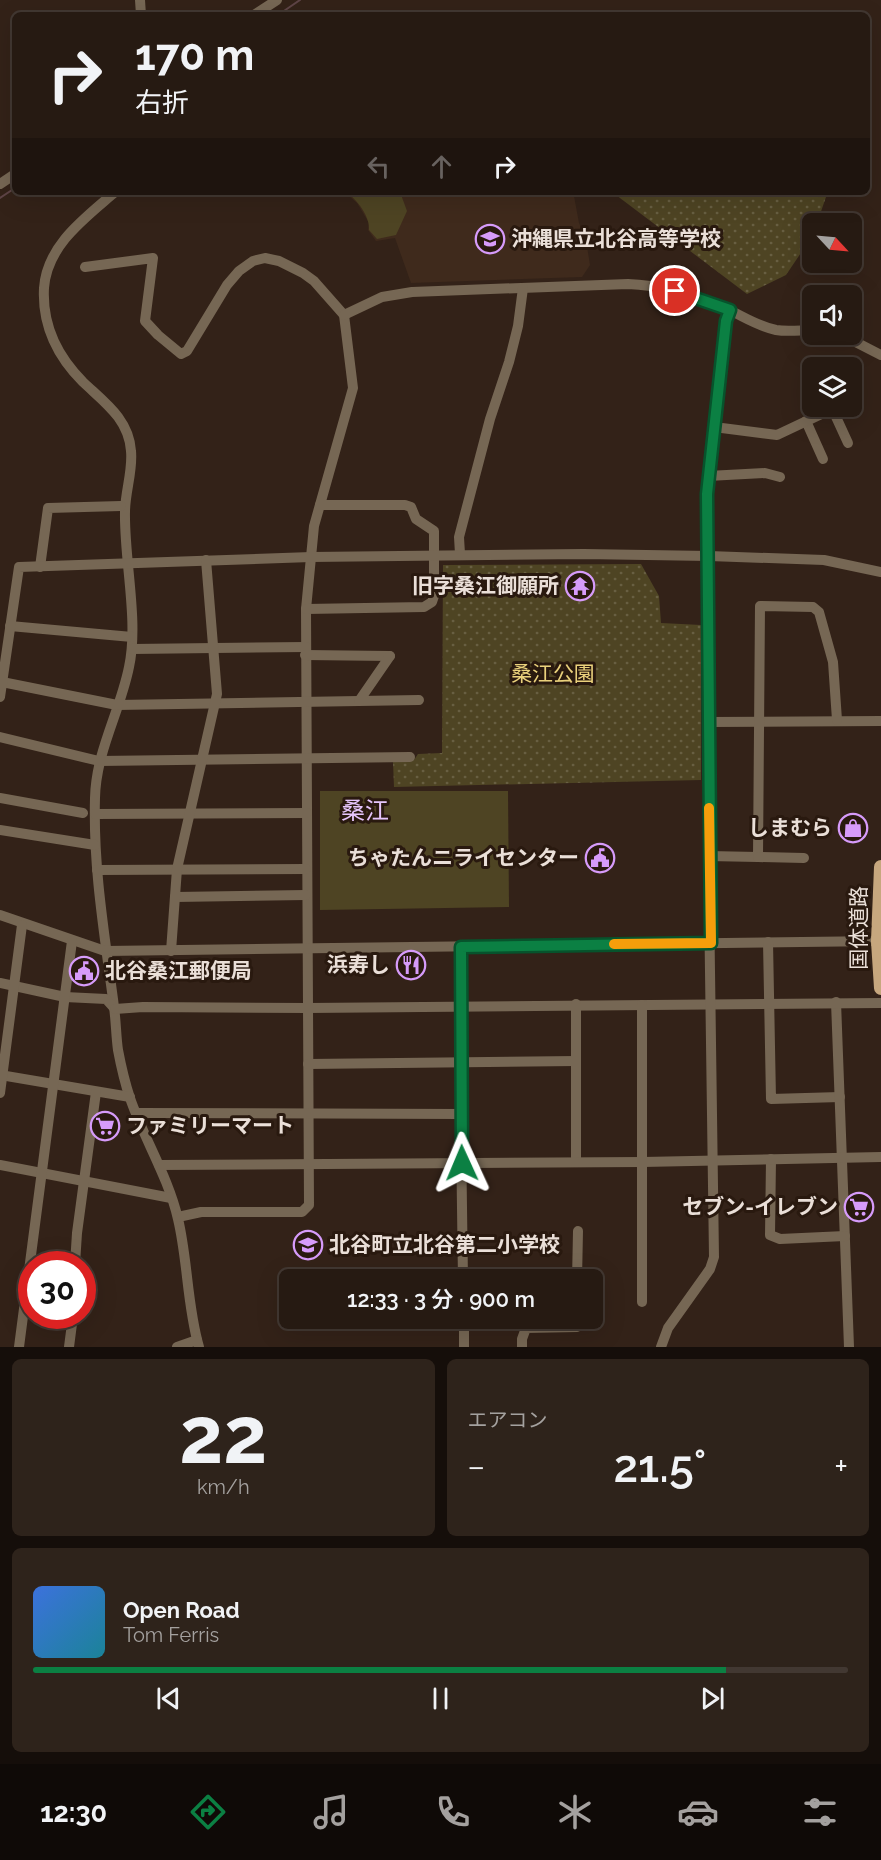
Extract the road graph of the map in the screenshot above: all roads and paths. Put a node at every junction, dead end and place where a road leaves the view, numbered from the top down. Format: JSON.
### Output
{"nodes":[{"id":1,"x":277,"y":0,"type":"edge"},
{"id":2,"x":259,"y":12,"type":"edge"},
{"id":3,"x":111,"y":195,"type":"edge"},
{"id":4,"x":85,"y":267,"type":"dead end"},
{"id":5,"x":523,"y":288,"type":"junction"},
{"id":6,"x":730,"y":310,"type":"junction"},
{"id":7,"x":344,"y":315,"type":"junction"},
{"id":8,"x":802,"y":330,"type":"edge"},
{"id":9,"x":861,"y":345,"type":"edge"},
{"id":10,"x":881,"y":355,"type":"edge"},
{"id":11,"x":814,"y":417,"type":"edge"},
{"id":12,"x":836,"y":417,"type":"edge"},
{"id":13,"x":806,"y":421,"type":"junction"},
{"id":14,"x":714,"y":427,"type":"junction"},
{"id":15,"x":848,"y":443,"type":"dead end"},
{"id":16,"x":823,"y":459,"type":"dead end"},
{"id":17,"x":708,"y":476,"type":"junction"},
{"id":18,"x":780,"y":477,"type":"dead end"},
{"id":19,"x":320,"y":505,"type":"junction"},
{"id":20,"x":121,"y":506,"type":"dead end"},
{"id":21,"x":460,"y":554,"type":"junction"},
{"id":22,"x":435,"y":555,"type":"junction"},
{"id":23,"x":709,"y":556,"type":"junction"},
{"id":24,"x":311,"y":557,"type":"junction"},
{"id":25,"x":206,"y":560,"type":"junction"},
{"id":26,"x":128,"y":563,"type":"junction"},
{"id":27,"x":40,"y":567,"type":"junction"},
{"id":28,"x":881,"y":572,"type":"edge"},
{"id":29,"x":306,"y":609,"type":"junction"},
{"id":30,"x":10,"y":626,"type":"junction"},
{"id":31,"x":132,"y":637,"type":"junction"},
{"id":32,"x":214,"y":648,"type":"junction"},
{"id":33,"x":132,"y":649,"type":"junction"},
{"id":34,"x":305,"y":651,"type":"junction"},
{"id":35,"x":2,"y":682,"type":"junction"},
{"id":36,"x":0,"y":697,"type":"edge"},
{"id":37,"x":419,"y":700,"type":"dead end"},
{"id":38,"x":359,"y":701,"type":"junction"},
{"id":39,"x":305,"y":702,"type":"junction"},
{"id":40,"x":215,"y":704,"type":"junction"},
{"id":41,"x":117,"y":705,"type":"junction"},
{"id":42,"x":837,"y":720,"type":"junction"},
{"id":43,"x":760,"y":721,"type":"junction"},
{"id":44,"x":881,"y":721,"type":"edge"},
{"id":45,"x":709,"y":722,"type":"junction"},
{"id":46,"x":0,"y":737,"type":"edge"},
{"id":47,"x":410,"y":757,"type":"dead end"},
{"id":48,"x":306,"y":758,"type":"junction"},
{"id":49,"x":203,"y":759,"type":"junction"},
{"id":50,"x":99,"y":761,"type":"junction"},
{"id":51,"x":0,"y":798,"type":"edge"},
{"id":52,"x":189,"y":813,"type":"junction"},
{"id":53,"x":307,"y":813,"type":"junction"},
{"id":54,"x":89,"y":814,"type":"junction"},
{"id":55,"x":0,"y":830,"type":"edge"},
{"id":56,"x":95,"y":845,"type":"junction"},
{"id":57,"x":708,"y":856,"type":"junction"},
{"id":58,"x":758,"y":857,"type":"junction"},
{"id":59,"x":804,"y":858,"type":"dead end"},
{"id":60,"x":881,"y":867,"type":"edge"},
{"id":61,"x":177,"y":869,"type":"junction"},
{"id":62,"x":306,"y":869,"type":"junction"},
{"id":63,"x":97,"y":870,"type":"junction"},
{"id":64,"x":306,"y":896,"type":"junction"},
{"id":65,"x":175,"y":897,"type":"junction"},
{"id":66,"x":0,"y":915,"type":"edge"},
{"id":67,"x":22,"y":925,"type":"junction"},
{"id":68,"x":72,"y":941,"type":"junction"},
{"id":69,"x":879,"y":941,"type":"edge"},
{"id":70,"x":768,"y":942,"type":"junction"},
{"id":71,"x":711,"y":943,"type":"junction"},
{"id":72,"x":461,"y":947,"type":"junction"},
{"id":73,"x":308,"y":948,"type":"junction"},
{"id":74,"x":105,"y":951,"type":"junction"},
{"id":75,"x":171,"y":951,"type":"junction"},
{"id":76,"x":0,"y":983,"type":"edge"},
{"id":77,"x":15,"y":986,"type":"junction"},
{"id":78,"x":881,"y":988,"type":"edge"},
{"id":79,"x":65,"y":997,"type":"junction"},
{"id":80,"x":836,"y":1002,"type":"junction"},
{"id":81,"x":770,"y":1003,"type":"junction"},
{"id":82,"x":881,"y":1003,"type":"edge"},
{"id":83,"x":576,"y":1004,"type":"junction"},
{"id":84,"x":642,"y":1005,"type":"junction"},
{"id":85,"x":711,"y":1005,"type":"junction"},
{"id":86,"x":461,"y":1007,"type":"junction"},
{"id":87,"x":308,"y":1008,"type":"junction"},
{"id":88,"x":115,"y":1009,"type":"junction"},
{"id":89,"x":576,"y":1061,"type":"junction"},
{"id":90,"x":460,"y":1062,"type":"junction"},
{"id":91,"x":308,"y":1064,"type":"junction"},
{"id":92,"x":1,"y":1075,"type":"edge"},
{"id":93,"x":53,"y":1085,"type":"junction"},
{"id":94,"x":96,"y":1092,"type":"junction"},
{"id":95,"x":0,"y":1093,"type":"edge"},
{"id":96,"x":130,"y":1097,"type":"junction"},
{"id":97,"x":840,"y":1097,"type":"junction"},
{"id":98,"x":136,"y":1113,"type":"junction"},
{"id":99,"x":309,"y":1114,"type":"junction"},
{"id":100,"x":461,"y":1114,"type":"junction"},
{"id":101,"x":881,"y":1157,"type":"edge"},
{"id":102,"x":771,"y":1159,"type":"junction"},
{"id":103,"x":842,"y":1159,"type":"junction"},
{"id":104,"x":712,"y":1161,"type":"junction"},
{"id":105,"x":576,"y":1162,"type":"junction"},
{"id":106,"x":643,"y":1162,"type":"junction"},
{"id":107,"x":462,"y":1163,"type":"junction"},
{"id":108,"x":309,"y":1164,"type":"junction"},
{"id":109,"x":0,"y":1165,"type":"edge"},
{"id":110,"x":159,"y":1165,"type":"junction"},
{"id":111,"x":42,"y":1173,"type":"junction"},
{"id":112,"x":84,"y":1181,"type":"junction"},
{"id":113,"x":171,"y":1198,"type":"junction"},
{"id":114,"x":177,"y":1217,"type":"junction"},
{"id":115,"x":578,"y":1231,"type":"dead end"},
{"id":116,"x":845,"y":1236,"type":"junction"},
{"id":117,"x":76,"y":1251,"type":"edge"},
{"id":118,"x":463,"y":1269,"type":"edge"},
{"id":119,"x":578,"y":1269,"type":"edge"},
{"id":120,"x":642,"y":1302,"type":"dead end"},
{"id":121,"x":71,"y":1329,"type":"edge"},
{"id":122,"x":464,"y":1329,"type":"edge"},
{"id":123,"x":526,"y":1329,"type":"edge"},
{"id":124,"x":198,"y":1343,"type":"edge"},
{"id":125,"x":19,"y":1347,"type":"edge"},
{"id":126,"x":69,"y":1347,"type":"edge"},
{"id":127,"x":177,"y":1347,"type":"edge"},
{"id":128,"x":464,"y":1347,"type":"edge"},
{"id":129,"x":522,"y":1347,"type":"edge"},
{"id":130,"x":661,"y":1347,"type":"edge"},
{"id":131,"x":849,"y":1347,"type":"edge"}],
"edges":[{"from":1,"to":2,"type":"street"},
{"from":3,"to":26,"type":"street"},
{"from":4,"to":7,"type":"street"},
{"from":5,"to":6,"type":"street"},
{"from":5,"to":7,"type":"street"},
{"from":5,"to":21,"type":"street"},
{"from":6,"to":8,"type":"street"},
{"from":6,"to":14,"type":"street"},
{"from":7,"to":19,"type":"street"},
{"from":9,"to":10,"type":"street"},
{"from":11,"to":13,"type":"street"},
{"from":12,"to":15,"type":"street"},
{"from":13,"to":14,"type":"street"},
{"from":13,"to":16,"type":"street"},
{"from":14,"to":17,"type":"street"},
{"from":17,"to":18,"type":"street"},
{"from":17,"to":23,"type":"street"},
{"from":19,"to":22,"type":"street"},
{"from":19,"to":24,"type":"street"},
{"from":20,"to":27,"type":"street"},
{"from":21,"to":22,"type":"street"},
{"from":21,"to":23,"type":"street"},
{"from":22,"to":24,"type":"street"},
{"from":22,"to":29,"type":"street"},
{"from":23,"to":28,"type":"street"},
{"from":23,"to":45,"type":"street"},
{"from":24,"to":25,"type":"street"},
{"from":24,"to":29,"type":"street"},
{"from":25,"to":26,"type":"street"},
{"from":25,"to":32,"type":"street"},
{"from":26,"to":27,"type":"street"},
{"from":26,"to":31,"type":"street"},
{"from":27,"to":30,"type":"street"},
{"from":29,"to":34,"type":"street"},
{"from":30,"to":31,"type":"street"},
{"from":30,"to":35,"type":"street"},
{"from":31,"to":33,"type":"street"},
{"from":32,"to":33,"type":"street"},
{"from":32,"to":34,"type":"street"},
{"from":32,"to":40,"type":"street"},
{"from":33,"to":41,"type":"street"},
{"from":34,"to":38,"type":"street"},
{"from":34,"to":39,"type":"street"},
{"from":35,"to":36,"type":"street"},
{"from":35,"to":41,"type":"street"},
{"from":37,"to":38,"type":"street"},
{"from":38,"to":39,"type":"street"},
{"from":39,"to":40,"type":"street"},
{"from":39,"to":48,"type":"street"},
{"from":40,"to":41,"type":"street"},
{"from":40,"to":49,"type":"street"},
{"from":41,"to":50,"type":"street"},
{"from":42,"to":43,"type":"street"},
{"from":42,"to":43,"type":"street"},
{"from":42,"to":44,"type":"street"},
{"from":43,"to":45,"type":"street"},
{"from":43,"to":58,"type":"street"},
{"from":45,"to":57,"type":"street"},
{"from":46,"to":50,"type":"street"},
{"from":47,"to":48,"type":"street"},
{"from":48,"to":49,"type":"street"},
{"from":48,"to":53,"type":"street"},
{"from":49,"to":50,"type":"street"},
{"from":49,"to":52,"type":"street"},
{"from":50,"to":54,"type":"street"},
{"from":51,"to":54,"type":"street"},
{"from":52,"to":53,"type":"street"},
{"from":52,"to":54,"type":"street"},
{"from":52,"to":61,"type":"street"},
{"from":53,"to":62,"type":"street"},
{"from":54,"to":56,"type":"street"},
{"from":55,"to":56,"type":"street"},
{"from":56,"to":63,"type":"street"},
{"from":57,"to":58,"type":"street"},
{"from":57,"to":71,"type":"street"},
{"from":58,"to":59,"type":"street"},
{"from":60,"to":69,"type":"main road","name":"国体道路"},
{"from":61,"to":62,"type":"street"},
{"from":61,"to":63,"type":"street"},
{"from":61,"to":65,"type":"street"},
{"from":62,"to":64,"type":"street"},
{"from":63,"to":74,"type":"street"},
{"from":64,"to":65,"type":"street"},
{"from":64,"to":73,"type":"street"},
{"from":65,"to":75,"type":"street"},
{"from":66,"to":67,"type":"street"},
{"from":67,"to":68,"type":"street"},
{"from":67,"to":77,"type":"street"},
{"from":68,"to":74,"type":"street"},
{"from":68,"to":79,"type":"street"},
{"from":69,"to":70,"type":"street"},
{"from":69,"to":78,"type":"main road","name":"国体道路"},
{"from":70,"to":71,"type":"street"},
{"from":70,"to":81,"type":"street"},
{"from":71,"to":72,"type":"street"},
{"from":71,"to":85,"type":"street"},
{"from":72,"to":73,"type":"street"},
{"from":72,"to":86,"type":"street"},
{"from":73,"to":75,"type":"street"},
{"from":73,"to":87,"type":"street"},
{"from":74,"to":75,"type":"street"},
{"from":74,"to":88,"type":"street"},
{"from":76,"to":77,"type":"street"},
{"from":77,"to":79,"type":"street"},
{"from":77,"to":92,"type":"street"},
{"from":79,"to":88,"type":"street"},
{"from":79,"to":93,"type":"street"},
{"from":80,"to":81,"type":"street"},
{"from":80,"to":82,"type":"street"},
{"from":80,"to":97,"type":"street"},
{"from":81,"to":85,"type":"street"},
{"from":81,"to":97,"type":"street"},
{"from":83,"to":84,"type":"street"},
{"from":83,"to":86,"type":"street"},
{"from":83,"to":89,"type":"street"},
{"from":84,"to":85,"type":"street"},
{"from":84,"to":106,"type":"street"},
{"from":85,"to":104,"type":"street"},
{"from":86,"to":87,"type":"street"},
{"from":86,"to":90,"type":"street"},
{"from":87,"to":88,"type":"street"},
{"from":87,"to":91,"type":"street"},
{"from":88,"to":96,"type":"street"},
{"from":89,"to":90,"type":"street"},
{"from":89,"to":105,"type":"street"},
{"from":90,"to":91,"type":"street"},
{"from":90,"to":100,"type":"street"},
{"from":91,"to":99,"type":"street"},
{"from":92,"to":93,"type":"street"},
{"from":92,"to":95,"type":"street"},
{"from":93,"to":94,"type":"street"},
{"from":93,"to":111,"type":"street"},
{"from":94,"to":96,"type":"street"},
{"from":94,"to":112,"type":"street"},
{"from":96,"to":98,"type":"street"},
{"from":97,"to":103,"type":"street"},
{"from":98,"to":99,"type":"street"},
{"from":98,"to":110,"type":"street"},
{"from":99,"to":100,"type":"street"},
{"from":99,"to":108,"type":"street"},
{"from":100,"to":107,"type":"street"},
{"from":101,"to":103,"type":"street"},
{"from":102,"to":103,"type":"street"},
{"from":102,"to":104,"type":"street"},
{"from":102,"to":116,"type":"street"},
{"from":103,"to":116,"type":"street"},
{"from":104,"to":106,"type":"street"},
{"from":104,"to":130,"type":"street"},
{"from":105,"to":106,"type":"street"},
{"from":105,"to":107,"type":"street"},
{"from":106,"to":120,"type":"street"},
{"from":107,"to":108,"type":"street"},
{"from":107,"to":118,"type":"street"},
{"from":108,"to":110,"type":"street"},
{"from":108,"to":114,"type":"street"},
{"from":109,"to":111,"type":"street"},
{"from":110,"to":113,"type":"street"},
{"from":111,"to":112,"type":"street"},
{"from":111,"to":125,"type":"street"},
{"from":112,"to":113,"type":"street"},
{"from":112,"to":117,"type":"street"},
{"from":113,"to":114,"type":"street"},
{"from":114,"to":124,"type":"street"},
{"from":115,"to":119,"type":"street"},
{"from":116,"to":131,"type":"street"},
{"from":121,"to":126,"type":"street"},
{"from":122,"to":128,"type":"street"},
{"from":123,"to":129,"type":"street"},
{"from":124,"to":127,"type":"street"}]}
